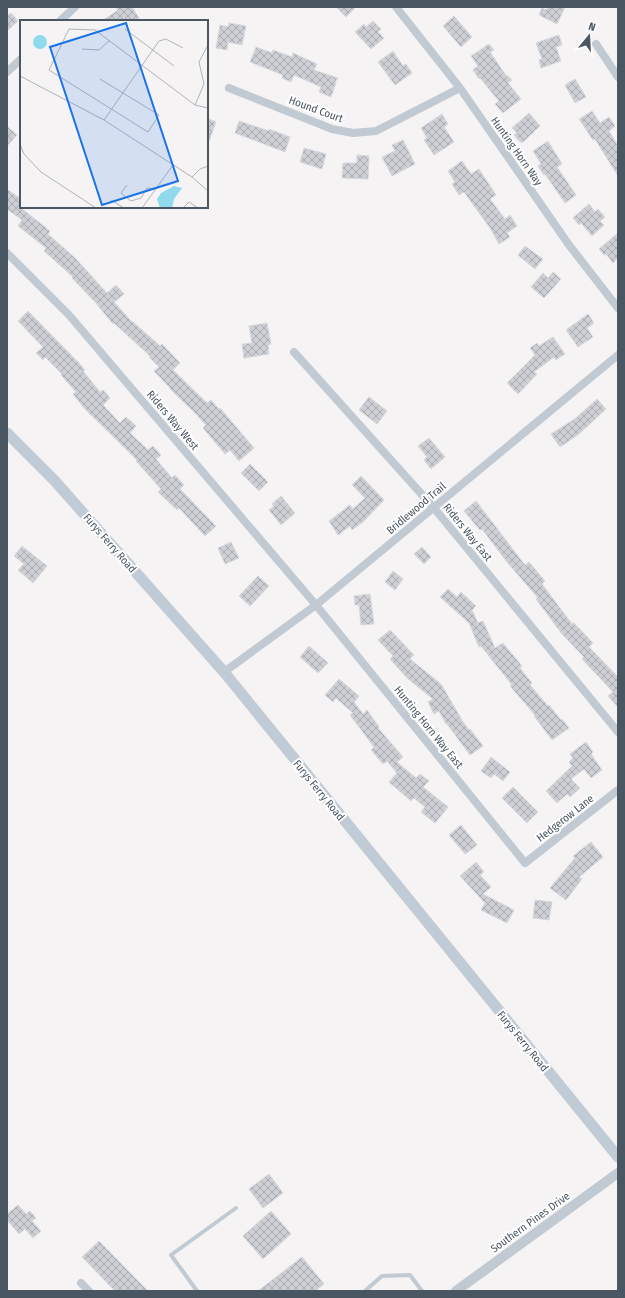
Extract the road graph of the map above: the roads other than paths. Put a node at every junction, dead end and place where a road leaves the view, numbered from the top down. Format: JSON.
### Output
{"nodes":[{"id":1,"x":75,"y":7,"type":"edge"},
{"id":2,"x":396,"y":7,"type":"edge"},
{"id":3,"x":61,"y":20,"type":"edge"},
{"id":4,"x":596,"y":44,"type":"dead end"},
{"id":5,"x":20,"y":60,"type":"edge"},
{"id":6,"x":7,"y":72,"type":"edge"},
{"id":7,"x":618,"y":77,"type":"edge"},
{"id":8,"x":229,"y":88,"type":"dead end"},
{"id":9,"x":460,"y":88,"type":"junction"},
{"id":10,"x":7,"y":253,"type":"edge"},
{"id":11,"x":618,"y":308,"type":"edge"},
{"id":12,"x":294,"y":352,"type":"dead end"},
{"id":13,"x":618,"y":355,"type":"edge"},
{"id":14,"x":7,"y":433,"type":"edge"},
{"id":15,"x":434,"y":508,"type":"junction"},
{"id":16,"x":316,"y":605,"type":"junction"},
{"id":17,"x":224,"y":672,"type":"junction"},
{"id":18,"x":618,"y":732,"type":"edge"},
{"id":19,"x":618,"y":790,"type":"edge"},
{"id":20,"x":525,"y":863,"type":"joint"},
{"id":21,"x":618,"y":1158,"type":"edge"},
{"id":22,"x":618,"y":1173,"type":"edge"},
{"id":23,"x":236,"y":1208,"type":"dead end"},
{"id":24,"x":81,"y":1283,"type":"dead end"},
{"id":25,"x":89,"y":1291,"type":"edge"},
{"id":26,"x":197,"y":1291,"type":"edge"},
{"id":27,"x":365,"y":1291,"type":"edge"},
{"id":28,"x":422,"y":1291,"type":"edge"},
{"id":29,"x":456,"y":1291,"type":"edge"}],
"edges":[{"from":1,"to":3,"type":"street"},
{"from":2,"to":9,"type":"street","name":"Hunting Horn Way"},
{"from":4,"to":7,"type":"street"},
{"from":5,"to":6,"type":"street"},
{"from":8,"to":9,"type":"street","name":"Hound Court"},
{"from":9,"to":11,"type":"street","name":"Hunting Horn Way"},
{"from":10,"to":16,"type":"street","name":"Riders Way West"},
{"from":12,"to":15,"type":"street","name":"Riders Way East"},
{"from":13,"to":15,"type":"street","name":"Bridlewood Trail"},
{"from":14,"to":17,"type":"main road","name":"Furys Ferry Road"},
{"from":15,"to":16,"type":"street","name":"Bridlewood Trail"},
{"from":15,"to":18,"type":"street","name":"Riders Way East"},
{"from":16,"to":17,"type":"street","name":"Bridlewood Trail"},
{"from":16,"to":20,"type":"street","name":"Hunting Horn Way East"},
{"from":17,"to":21,"type":"main road","name":"Furys Ferry Road"},
{"from":19,"to":20,"type":"street","name":"Hedgerow Lane"},
{"from":22,"to":29,"type":"street","name":"Southern Pines Drive"},
{"from":23,"to":26,"type":"lane"},
{"from":24,"to":25,"type":"street"},
{"from":27,"to":28,"type":"lane"}]}
